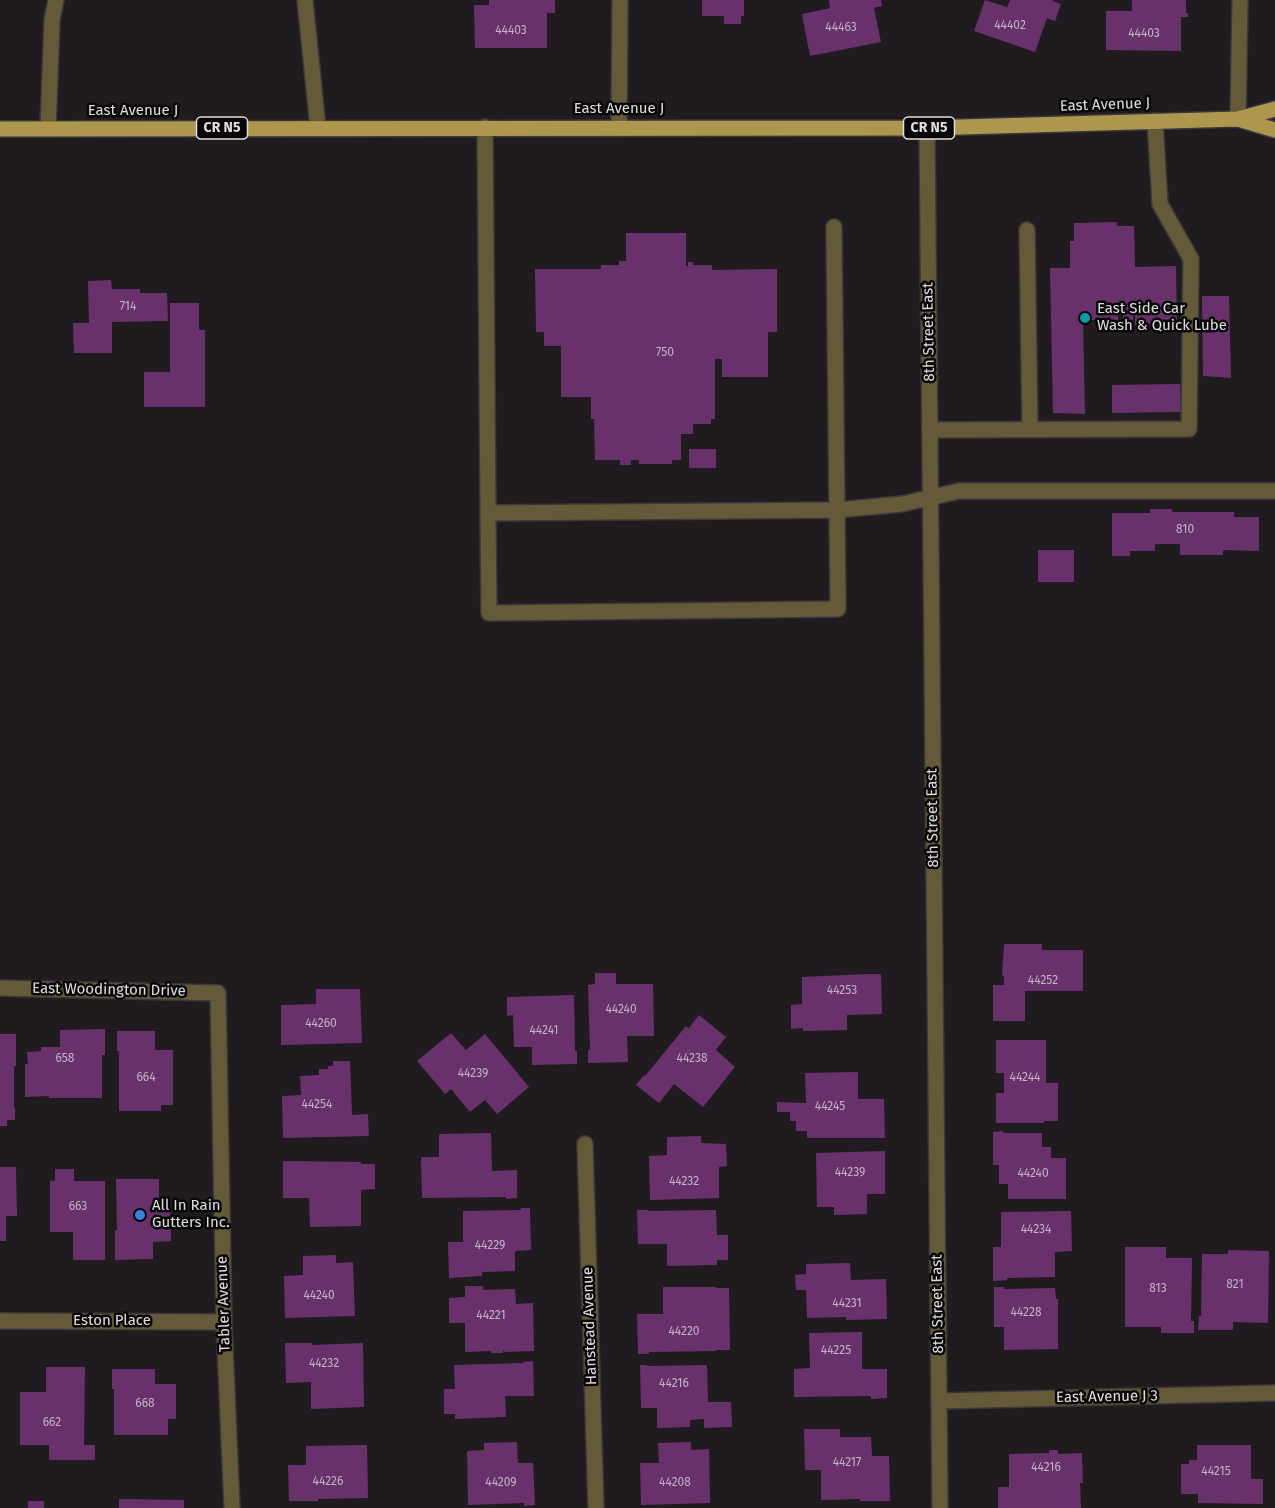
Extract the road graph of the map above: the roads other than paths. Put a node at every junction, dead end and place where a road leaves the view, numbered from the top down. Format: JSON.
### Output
{"nodes":[{"id":1,"x":55,"y":0,"type":"edge"},
{"id":2,"x":305,"y":0,"type":"edge"},
{"id":3,"x":620,"y":0,"type":"edge"},
{"id":4,"x":1240,"y":0,"type":"edge"},
{"id":5,"x":1275,"y":109,"type":"edge"},
{"id":6,"x":1238,"y":119,"type":"junction"},
{"id":7,"x":1155,"y":121,"type":"junction"},
{"id":8,"x":485,"y":127,"type":"junction"},
{"id":9,"x":620,"y":127,"type":"junction"},
{"id":10,"x":318,"y":128,"type":"junction"},
{"id":11,"x":927,"y":128,"type":"junction"},
{"id":12,"x":0,"y":129,"type":"edge"},
{"id":13,"x":48,"y":129,"type":"junction"},
{"id":14,"x":1275,"y":130,"type":"edge"},
{"id":15,"x":834,"y":227,"type":"dead end"},
{"id":16,"x":1028,"y":230,"type":"dead end"},
{"id":17,"x":930,"y":430,"type":"junction"},
{"id":18,"x":1030,"y":430,"type":"junction"},
{"id":19,"x":1275,"y":491,"type":"edge"},
{"id":20,"x":930,"y":497,"type":"junction"},
{"id":21,"x":837,"y":510,"type":"junction"},
{"id":22,"x":488,"y":513,"type":"junction"},
{"id":23,"x":0,"y":988,"type":"edge"},
{"id":24,"x":218,"y":993,"type":"joint"},
{"id":25,"x":585,"y":1144,"type":"dead end"},
{"id":26,"x":0,"y":1321,"type":"edge"},
{"id":27,"x":224,"y":1322,"type":"junction"},
{"id":28,"x":1275,"y":1393,"type":"edge"},
{"id":29,"x":939,"y":1401,"type":"junction"},
{"id":30,"x":232,"y":1508,"type":"edge"},
{"id":31,"x":596,"y":1508,"type":"edge"},
{"id":32,"x":940,"y":1508,"type":"edge"}],
"edges":[{"from":1,"to":13,"type":"street"},
{"from":2,"to":10,"type":"street"},
{"from":3,"to":9,"type":"street"},
{"from":4,"to":6,"type":"street"},
{"from":5,"to":6,"type":"main road","name":"East Avenue J","number":"CR N5"},
{"from":6,"to":7,"type":"main road","name":"East Avenue J","number":"CR N5"},
{"from":6,"to":14,"type":"main road","name":"East Avenue J","number":"CR N5"},
{"from":7,"to":11,"type":"main road","name":"East Avenue J","number":"CR N5"},
{"from":7,"to":18,"type":"street"},
{"from":8,"to":9,"type":"main road","name":"East Avenue J","number":"CR N5"},
{"from":8,"to":10,"type":"main road","name":"East Avenue J","number":"CR N5"},
{"from":8,"to":22,"type":"street"},
{"from":9,"to":11,"type":"main road","name":"East Avenue J","number":"CR N5"},
{"from":10,"to":13,"type":"main road","name":"East Avenue J","number":"CR N5"},
{"from":11,"to":17,"type":"street","name":"8th Street East"},
{"from":12,"to":13,"type":"main road","name":"East Avenue J","number":"CR N5"},
{"from":15,"to":21,"type":"street"},
{"from":16,"to":18,"type":"street"},
{"from":17,"to":18,"type":"street"},
{"from":17,"to":20,"type":"street","name":"8th Street East"},
{"from":19,"to":20,"type":"street"},
{"from":20,"to":21,"type":"street"},
{"from":20,"to":29,"type":"street","name":"8th Street East"},
{"from":21,"to":22,"type":"street"},
{"from":21,"to":22,"type":"street"},
{"from":23,"to":24,"type":"street","name":"East Woodington Drive"},
{"from":24,"to":27,"type":"street","name":"Tabler Avenue"},
{"from":25,"to":31,"type":"street","name":"Hanstead Avenue"},
{"from":26,"to":27,"type":"street","name":"Eston Place"},
{"from":27,"to":30,"type":"street","name":"Tabler Avenue"},
{"from":28,"to":29,"type":"street","name":"East Avenue J 3"},
{"from":29,"to":32,"type":"street","name":"8th Street East"}]}
